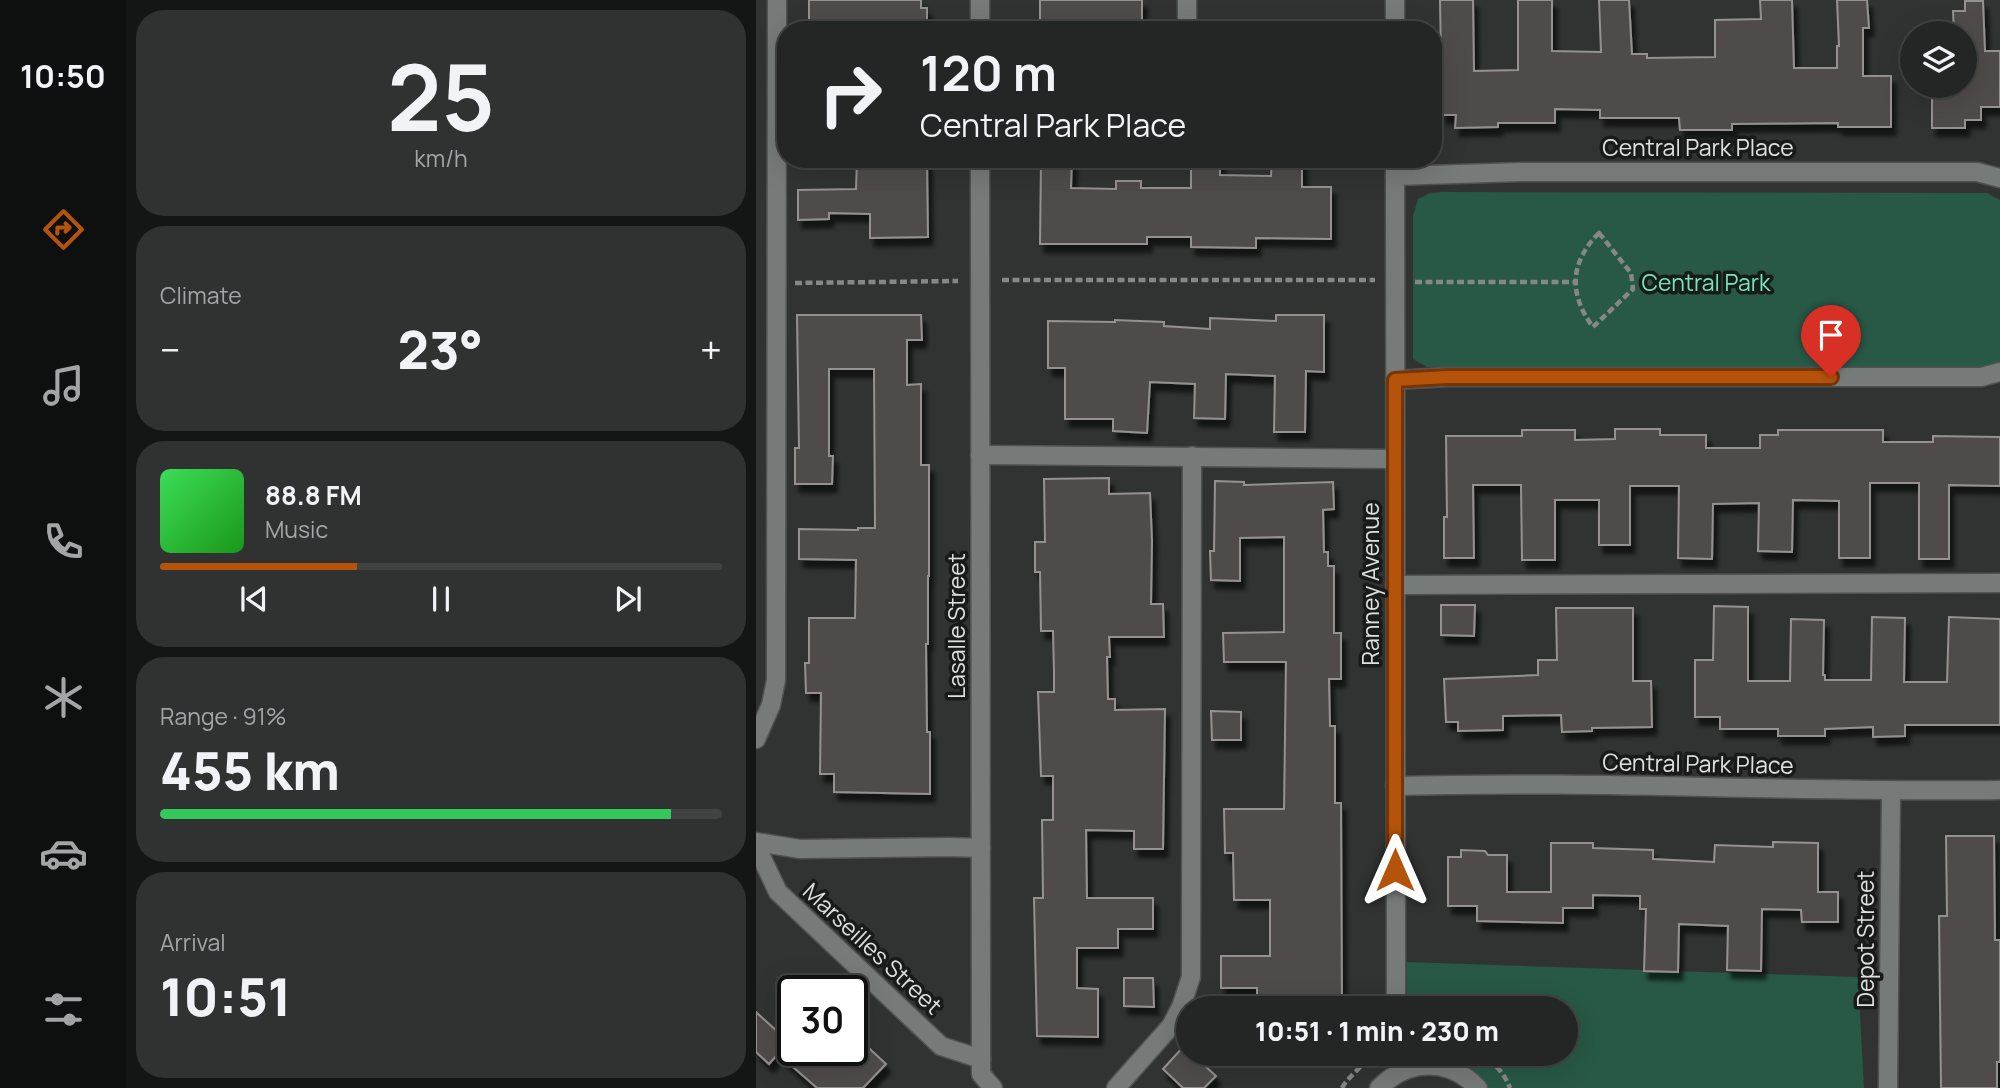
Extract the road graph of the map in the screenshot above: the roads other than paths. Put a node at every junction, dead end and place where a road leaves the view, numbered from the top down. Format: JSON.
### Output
{"nodes":[{"id":1,"x":777,"y":0,"type":"edge"},
{"id":2,"x":980,"y":0,"type":"edge"},
{"id":3,"x":1186,"y":0,"type":"edge"},
{"id":4,"x":1395,"y":0,"type":"edge"},
{"id":5,"x":980,"y":21,"type":"edge"},
{"id":6,"x":1186,"y":21,"type":"edge"},
{"id":7,"x":1395,"y":21,"type":"edge"},
{"id":8,"x":980,"y":168,"type":"edge"},
{"id":9,"x":1395,"y":168,"type":"edge"},
{"id":10,"x":1420,"y":168,"type":"edge"},
{"id":11,"x":2000,"y":178,"type":"edge"},
{"id":12,"x":2000,"y":372,"type":"edge"},
{"id":13,"x":1395,"y":380,"type":"junction"},
{"id":14,"x":980,"y":455,"type":"junction"},
{"id":15,"x":1192,"y":456,"type":"junction"},
{"id":16,"x":1395,"y":459,"type":"junction"},
{"id":17,"x":2000,"y":583,"type":"edge"},
{"id":18,"x":1395,"y":585,"type":"junction"},
{"id":19,"x":756,"y":739,"type":"edge"},
{"id":20,"x":1395,"y":786,"type":"junction"},
{"id":21,"x":2000,"y":790,"type":"edge"},
{"id":22,"x":1891,"y":791,"type":"junction"},
{"id":23,"x":756,"y":844,"type":"edge"},
{"id":24,"x":981,"y":848,"type":"junction"},
{"id":25,"x":1396,"y":996,"type":"edge"},
{"id":26,"x":981,"y":1059,"type":"junction"},
{"id":27,"x":1402,"y":1066,"type":"edge"},
{"id":28,"x":1438,"y":1066,"type":"edge"},
{"id":29,"x":993,"y":1088,"type":"edge"},
{"id":30,"x":1116,"y":1088,"type":"edge"},
{"id":31,"x":1380,"y":1088,"type":"edge"},
{"id":32,"x":1478,"y":1088,"type":"edge"},
{"id":33,"x":1888,"y":1088,"type":"edge"}],
"edges":[{"from":1,"to":19,"type":"street"},
{"from":2,"to":5,"type":"street"},
{"from":3,"to":6,"type":"street"},
{"from":4,"to":7,"type":"street"},
{"from":8,"to":14,"type":"street","name":"Lasalle Street"},
{"from":9,"to":13,"type":"street","name":"Ranney Avenue"},
{"from":10,"to":11,"type":"street","name":"Central Park Place"},
{"from":12,"to":13,"type":"street"},
{"from":13,"to":16,"type":"street","name":"Ranney Avenue"},
{"from":14,"to":15,"type":"street"},
{"from":14,"to":24,"type":"street","name":"Lasalle Street"},
{"from":15,"to":16,"type":"street"},
{"from":15,"to":30,"type":"street"},
{"from":16,"to":18,"type":"street","name":"Ranney Avenue"},
{"from":17,"to":18,"type":"street"},
{"from":18,"to":20,"type":"street","name":"Ranney Avenue"},
{"from":20,"to":22,"type":"street","name":"Central Park Place"},
{"from":20,"to":25,"type":"street","name":"Ranney Avenue"},
{"from":21,"to":22,"type":"street","name":"Central Park Place"},
{"from":22,"to":33,"type":"street","name":"Depot Street"},
{"from":23,"to":24,"type":"street"},
{"from":23,"to":26,"type":"street","name":"Marseilles Street"},
{"from":24,"to":26,"type":"street","name":"Lasalle Street"},
{"from":26,"to":29,"type":"street","name":"Lasalle Street"},
{"from":27,"to":31,"type":"street"},
{"from":28,"to":32,"type":"street"}]}
